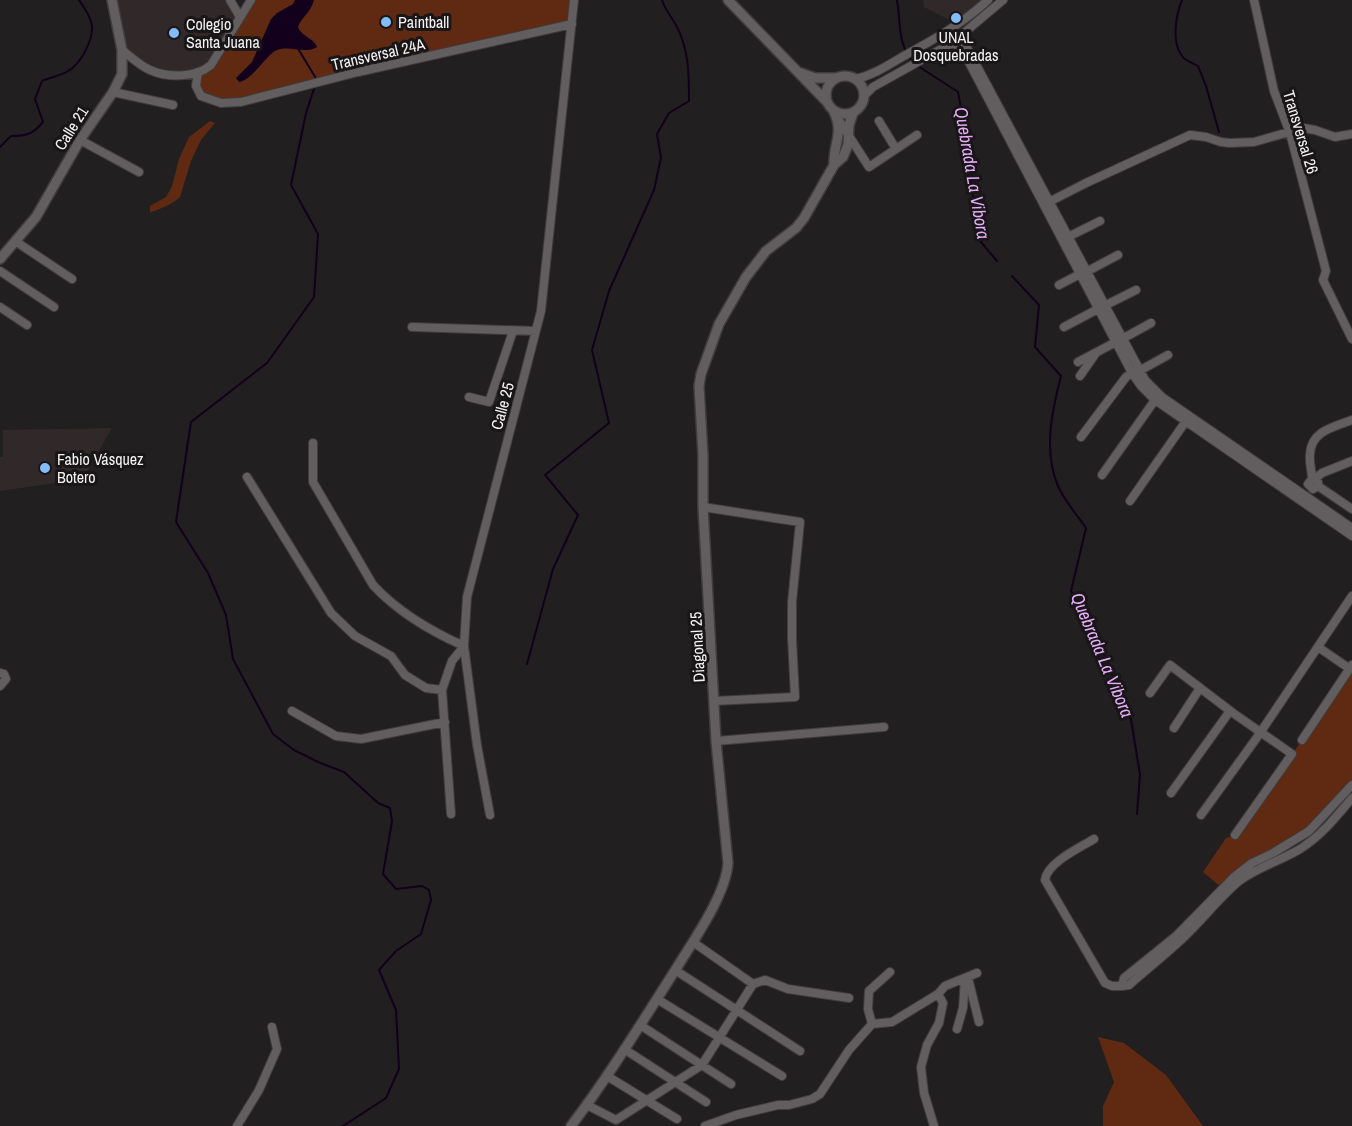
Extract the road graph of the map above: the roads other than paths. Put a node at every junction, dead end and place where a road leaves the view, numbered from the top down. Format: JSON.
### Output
{"nodes":[{"id":1,"x":112,"y":0,"type":"edge"},
{"id":2,"x":230,"y":0,"type":"edge"},
{"id":3,"x":250,"y":0,"type":"edge"},
{"id":4,"x":574,"y":0,"type":"edge"},
{"id":5,"x":728,"y":0,"type":"edge"},
{"id":6,"x":988,"y":0,"type":"edge"},
{"id":7,"x":1003,"y":0,"type":"edge"},
{"id":8,"x":1254,"y":0,"type":"edge"},
{"id":9,"x":240,"y":16,"type":"junction"},
{"id":10,"x":572,"y":24,"type":"junction"},
{"id":11,"x":966,"y":32,"type":"junction"},
{"id":12,"x":952,"y":43,"type":"junction"},
{"id":13,"x":122,"y":50,"type":"junction"},
{"id":14,"x":795,"y":71,"type":"junction"},
{"id":15,"x":198,"y":72,"type":"junction"},
{"id":16,"x":836,"y":78,"type":"junction"},
{"id":17,"x":856,"y":79,"type":"junction"},
{"id":18,"x":113,"y":92,"type":"junction"},
{"id":19,"x":865,"y":94,"type":"junction"},
{"id":20,"x":172,"y":105,"type":"dead end"},
{"id":21,"x":830,"y":106,"type":"junction"},
{"id":22,"x":853,"y":113,"type":"junction"},
{"id":23,"x":838,"y":119,"type":"junction"},
{"id":24,"x":879,"y":121,"type":"dead end"},
{"id":25,"x":1290,"y":133,"type":"junction"},
{"id":26,"x":848,"y":134,"type":"junction"},
{"id":27,"x":1352,"y":134,"type":"edge"},
{"id":28,"x":917,"y":135,"type":"dead end"},
{"id":29,"x":80,"y":140,"type":"junction"},
{"id":30,"x":896,"y":149,"type":"junction"},
{"id":31,"x":834,"y":165,"type":"junction"},
{"id":32,"x":139,"y":172,"type":"dead end"},
{"id":33,"x":1046,"y":203,"type":"junction"},
{"id":34,"x":1100,"y":220,"type":"dead end"},
{"id":35,"x":1068,"y":237,"type":"junction"},
{"id":36,"x":15,"y":241,"type":"junction"},
{"id":37,"x":1118,"y":255,"type":"dead end"},
{"id":38,"x":0,"y":259,"type":"edge"},
{"id":39,"x":0,"y":271,"type":"edge"},
{"id":40,"x":1083,"y":273,"type":"junction"},
{"id":41,"x":72,"y":279,"type":"dead end"},
{"id":42,"x":1059,"y":285,"type":"dead end"},
{"id":43,"x":1136,"y":290,"type":"dead end"},
{"id":44,"x":0,"y":307,"type":"edge"},
{"id":45,"x":54,"y":307,"type":"dead end"},
{"id":46,"x":1101,"y":307,"type":"junction"},
{"id":47,"x":1151,"y":323,"type":"dead end"},
{"id":48,"x":27,"y":325,"type":"dead end"},
{"id":49,"x":412,"y":327,"type":"dead end"},
{"id":50,"x":1064,"y":327,"type":"dead end"},
{"id":51,"x":513,"y":331,"type":"junction"},
{"id":52,"x":535,"y":332,"type":"junction"},
{"id":53,"x":1352,"y":339,"type":"edge"},
{"id":54,"x":1119,"y":340,"type":"junction"},
{"id":55,"x":1097,"y":352,"type":"junction"},
{"id":56,"x":1168,"y":355,"type":"dead end"},
{"id":57,"x":1078,"y":362,"type":"dead end"},
{"id":58,"x":1135,"y":372,"type":"junction"},
{"id":59,"x":1080,"y":376,"type":"dead end"},
{"id":60,"x":469,"y":397,"type":"dead end"},
{"id":61,"x":1155,"y":400,"type":"junction"},
{"id":62,"x":1352,"y":420,"type":"edge"},
{"id":63,"x":1186,"y":422,"type":"junction"},
{"id":64,"x":1081,"y":437,"type":"dead end"},
{"id":65,"x":313,"y":443,"type":"dead end"},
{"id":66,"x":1352,"y":461,"type":"edge"},
{"id":67,"x":1102,"y":476,"type":"dead end"},
{"id":68,"x":247,"y":477,"type":"dead end"},
{"id":69,"x":1314,"y":483,"type":"junction"},
{"id":70,"x":1306,"y":496,"type":"junction"},
{"id":71,"x":1130,"y":501,"type":"dead end"},
{"id":72,"x":703,"y":507,"type":"junction"},
{"id":73,"x":1352,"y":508,"type":"edge"},
{"id":74,"x":1352,"y":528,"type":"edge"},
{"id":75,"x":1352,"y":536,"type":"edge"},
{"id":76,"x":1352,"y":596,"type":"edge"},
{"id":77,"x":464,"y":646,"type":"junction"},
{"id":78,"x":1318,"y":647,"type":"junction"},
{"id":79,"x":1351,"y":667,"type":"edge"},
{"id":80,"x":0,"y":673,"type":"edge"},
{"id":81,"x":0,"y":686,"type":"edge"},
{"id":82,"x":1200,"y":688,"type":"junction"},
{"id":83,"x":442,"y":690,"type":"junction"},
{"id":84,"x":1150,"y":693,"type":"dead end"},
{"id":85,"x":714,"y":702,"type":"junction"},
{"id":86,"x":291,"y":711,"type":"dead end"},
{"id":87,"x":1230,"y":711,"type":"junction"},
{"id":88,"x":445,"y":722,"type":"junction"},
{"id":89,"x":884,"y":727,"type":"dead end"},
{"id":90,"x":1174,"y":728,"type":"dead end"},
{"id":91,"x":1261,"y":732,"type":"junction"},
{"id":92,"x":1302,"y":740,"type":"dead end"},
{"id":93,"x":716,"y":741,"type":"junction"},
{"id":94,"x":1352,"y":787,"type":"edge"},
{"id":95,"x":1171,"y":793,"type":"dead end"},
{"id":96,"x":1352,"y":798,"type":"edge"},
{"id":97,"x":452,"y":814,"type":"dead end"},
{"id":98,"x":490,"y":815,"type":"dead end"},
{"id":99,"x":1201,"y":815,"type":"dead end"},
{"id":100,"x":1235,"y":835,"type":"dead end"},
{"id":101,"x":1094,"y":839,"type":"dead end"},
{"id":102,"x":1284,"y":846,"type":"junction"},
{"id":103,"x":1292,"y":853,"type":"junction"},
{"id":104,"x":693,"y":942,"type":"junction"},
{"id":105,"x":675,"y":970,"type":"junction"},
{"id":106,"x":890,"y":972,"type":"dead end"},
{"id":107,"x":977,"y":973,"type":"dead end"},
{"id":108,"x":966,"y":977,"type":"junction"},
{"id":109,"x":753,"y":984,"type":"junction"},
{"id":110,"x":1122,"y":986,"type":"junction"},
{"id":111,"x":938,"y":994,"type":"junction"},
{"id":112,"x":849,"y":998,"type":"dead end"},
{"id":113,"x":657,"y":999,"type":"junction"},
{"id":114,"x":736,"y":1011,"type":"junction"},
{"id":115,"x":979,"y":1022,"type":"dead end"},
{"id":116,"x":872,"y":1024,"type":"junction"},
{"id":117,"x":640,"y":1025,"type":"junction"},
{"id":118,"x":272,"y":1027,"type":"dead end"},
{"id":119,"x":957,"y":1029,"type":"dead end"},
{"id":120,"x":719,"y":1037,"type":"junction"},
{"id":121,"x":624,"y":1049,"type":"junction"},
{"id":122,"x":800,"y":1051,"type":"dead end"},
{"id":123,"x":702,"y":1065,"type":"junction"},
{"id":124,"x":607,"y":1076,"type":"junction"},
{"id":125,"x":782,"y":1076,"type":"dead end"},
{"id":126,"x":675,"y":1082,"type":"junction"},
{"id":127,"x":731,"y":1084,"type":"dead end"},
{"id":128,"x":648,"y":1101,"type":"junction"},
{"id":129,"x":706,"y":1102,"type":"dead end"},
{"id":130,"x":587,"y":1105,"type":"junction"},
{"id":131,"x":677,"y":1119,"type":"dead end"},
{"id":132,"x":237,"y":1126,"type":"edge"},
{"id":133,"x":572,"y":1126,"type":"edge"},
{"id":134,"x":705,"y":1126,"type":"edge"},
{"id":135,"x":934,"y":1126,"type":"edge"}],
"edges":[{"from":1,"to":13,"type":"street","name":"Calle 21"},
{"from":2,"to":9,"type":"street"},
{"from":3,"to":9,"type":"street"},
{"from":4,"to":10,"type":"street","name":"Calle 25"},
{"from":5,"to":14,"type":"street"},
{"from":6,"to":17,"type":"street"},
{"from":7,"to":11,"type":"street"},
{"from":8,"to":25,"type":"street","name":"Transversal 26"},
{"from":9,"to":15,"type":"street"},
{"from":10,"to":15,"type":"street","name":"Transversal 24A"},
{"from":10,"to":52,"type":"street","name":"Calle 25"},
{"from":11,"to":12,"type":"street"},
{"from":11,"to":33,"type":"street"},
{"from":12,"to":19,"type":"street"},
{"from":12,"to":33,"type":"street"},
{"from":13,"to":15,"type":"street"},
{"from":13,"to":18,"type":"street","name":"Calle 21"},
{"from":14,"to":16,"type":"street"},
{"from":14,"to":21,"type":"street"},
{"from":16,"to":17,"type":"street"},
{"from":16,"to":21,"type":"street"},
{"from":17,"to":19,"type":"street"},
{"from":18,"to":20,"type":"street"},
{"from":18,"to":29,"type":"street","name":"Calle 21"},
{"from":19,"to":22,"type":"street"},
{"from":21,"to":22,"type":"street"},
{"from":21,"to":23,"type":"street"},
{"from":22,"to":26,"type":"street","name":"Diagonal 25"},
{"from":23,"to":26,"type":"street"},
{"from":23,"to":31,"type":"street","name":"Diagonal 25"},
{"from":24,"to":30,"type":"street"},
{"from":25,"to":27,"type":"street"},
{"from":25,"to":33,"type":"street"},
{"from":25,"to":53,"type":"street","name":"Transversal 26"},
{"from":26,"to":30,"type":"street"},
{"from":26,"to":31,"type":"street","name":"Diagonal 25"},
{"from":28,"to":30,"type":"street"},
{"from":29,"to":32,"type":"street"},
{"from":29,"to":36,"type":"street","name":"Calle 21"},
{"from":31,"to":72,"type":"street","name":"Diagonal 25"},
{"from":33,"to":35,"type":"street"},
{"from":33,"to":40,"type":"street"},
{"from":34,"to":35,"type":"street"},
{"from":35,"to":40,"type":"street"},
{"from":36,"to":38,"type":"street","name":"Calle 21"},
{"from":36,"to":41,"type":"street"},
{"from":37,"to":40,"type":"street"},
{"from":39,"to":45,"type":"street"},
{"from":40,"to":42,"type":"street"},
{"from":40,"to":46,"type":"street"},
{"from":43,"to":46,"type":"street"},
{"from":44,"to":48,"type":"street"},
{"from":46,"to":50,"type":"street"},
{"from":46,"to":54,"type":"street"},
{"from":47,"to":54,"type":"street"},
{"from":49,"to":51,"type":"street"},
{"from":51,"to":52,"type":"street"},
{"from":51,"to":60,"type":"street"},
{"from":52,"to":77,"type":"street","name":"Calle 25"},
{"from":54,"to":55,"type":"street"},
{"from":54,"to":58,"type":"street"},
{"from":55,"to":57,"type":"street"},
{"from":55,"to":59,"type":"street"},
{"from":56,"to":58,"type":"street"},
{"from":58,"to":61,"type":"street"},
{"from":58,"to":64,"type":"street"},
{"from":58,"to":70,"type":"street"},
{"from":61,"to":63,"type":"street"},
{"from":61,"to":67,"type":"street"},
{"from":62,"to":69,"type":"street"},
{"from":63,"to":71,"type":"street"},
{"from":63,"to":75,"type":"street"},
{"from":65,"to":77,"type":"street"},
{"from":66,"to":69,"type":"street"},
{"from":68,"to":83,"type":"street"},
{"from":69,"to":70,"type":"street"},
{"from":69,"to":73,"type":"street"},
{"from":70,"to":74,"type":"street"},
{"from":72,"to":85,"type":"street","name":"Diagonal 25"},
{"from":72,"to":85,"type":"street"},
{"from":76,"to":78,"type":"street"},
{"from":77,"to":83,"type":"street"},
{"from":77,"to":98,"type":"street","name":"Calle 25"},
{"from":78,"to":79,"type":"street"},
{"from":78,"to":91,"type":"street"},
{"from":79,"to":92,"type":"street"},
{"from":80,"to":81,"type":"street"},
{"from":82,"to":84,"type":"street"},
{"from":82,"to":87,"type":"street"},
{"from":82,"to":90,"type":"street"},
{"from":83,"to":88,"type":"street"},
{"from":85,"to":93,"type":"street","name":"Diagonal 25"},
{"from":86,"to":88,"type":"street"},
{"from":87,"to":91,"type":"street"},
{"from":87,"to":95,"type":"street"},
{"from":88,"to":97,"type":"street"},
{"from":89,"to":93,"type":"street"},
{"from":91,"to":99,"type":"street"},
{"from":91,"to":100,"type":"street"},
{"from":93,"to":104,"type":"street","name":"Diagonal 25"},
{"from":94,"to":102,"type":"street"},
{"from":96,"to":103,"type":"street"},
{"from":101,"to":110,"type":"street"},
{"from":102,"to":103,"type":"street"},
{"from":102,"to":110,"type":"street"},
{"from":103,"to":110,"type":"street"},
{"from":104,"to":105,"type":"street","name":"Diagonal 25"},
{"from":104,"to":109,"type":"street"},
{"from":105,"to":113,"type":"street","name":"Diagonal 25"},
{"from":105,"to":114,"type":"street"},
{"from":106,"to":116,"type":"street"},
{"from":107,"to":108,"type":"street"},
{"from":108,"to":111,"type":"street"},
{"from":108,"to":115,"type":"street"},
{"from":108,"to":119,"type":"street"},
{"from":109,"to":112,"type":"street"},
{"from":109,"to":114,"type":"street"},
{"from":111,"to":116,"type":"street"},
{"from":111,"to":135,"type":"street"},
{"from":113,"to":117,"type":"street","name":"Diagonal 25"},
{"from":113,"to":120,"type":"street"},
{"from":114,"to":120,"type":"street"},
{"from":114,"to":122,"type":"street"},
{"from":116,"to":134,"type":"street"},
{"from":117,"to":121,"type":"street","name":"Diagonal 25"},
{"from":117,"to":123,"type":"street"},
{"from":118,"to":132,"type":"street"},
{"from":120,"to":123,"type":"street"},
{"from":120,"to":125,"type":"street"},
{"from":121,"to":124,"type":"street","name":"Diagonal 25"},
{"from":121,"to":126,"type":"street"},
{"from":123,"to":126,"type":"street"},
{"from":123,"to":127,"type":"street"},
{"from":124,"to":128,"type":"street"},
{"from":124,"to":130,"type":"street","name":"Diagonal 25"},
{"from":126,"to":128,"type":"street"},
{"from":126,"to":129,"type":"street"},
{"from":128,"to":130,"type":"street"},
{"from":128,"to":131,"type":"street"},
{"from":130,"to":133,"type":"street","name":"Diagonal 25"}]}
